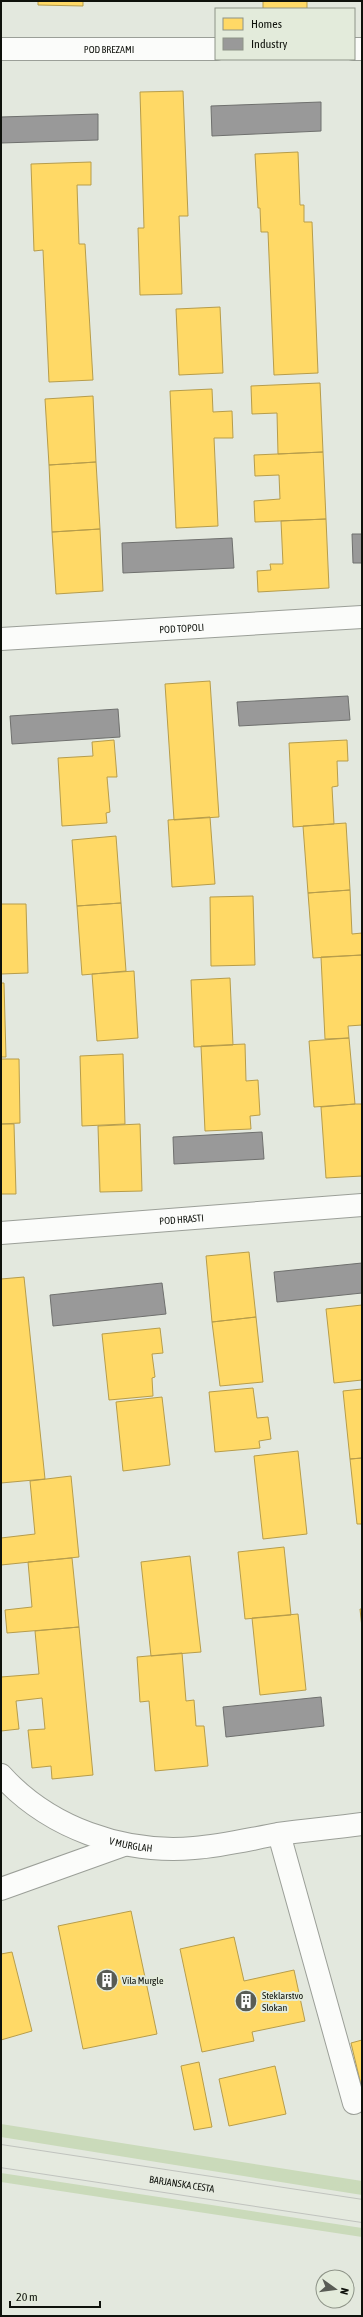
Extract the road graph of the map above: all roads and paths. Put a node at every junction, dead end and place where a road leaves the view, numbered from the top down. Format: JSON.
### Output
{"nodes":[{"id":1,"x":1,"y":49,"type":"edge"},
{"id":2,"x":215,"y":49,"type":"edge"},
{"id":3,"x":362,"y":617,"type":"edge"},
{"id":4,"x":1,"y":639,"type":"edge"},
{"id":5,"x":362,"y":1205,"type":"edge"},
{"id":6,"x":1,"y":1233,"type":"edge"},
{"id":7,"x":1,"y":1775,"type":"edge"},
{"id":8,"x":362,"y":1824,"type":"edge"},
{"id":9,"x":279,"y":1834,"type":"junction"},
{"id":10,"x":124,"y":1845,"type":"junction"},
{"id":11,"x":1,"y":1889,"type":"edge"},
{"id":12,"x":354,"y":2103,"type":"dead end"},
{"id":13,"x":1,"y":2156,"type":"edge"},
{"id":14,"x":362,"y":2211,"type":"edge"}],
"edges":[{"from":1,"to":2,"type":"street","name":"POD BREZAMI"},
{"from":3,"to":4,"type":"street","name":"POD TOPOLI"},
{"from":5,"to":6,"type":"street","name":"POD HRASTI"},
{"from":7,"to":10,"type":"street","name":"V MURGLAH"},
{"from":8,"to":9,"type":"street","name":"V MURGLAH"},
{"from":9,"to":10,"type":"street","name":"V MURGLAH"},
{"from":9,"to":12,"type":"street"},
{"from":10,"to":11,"type":"street"},
{"from":13,"to":14,"type":"main road","name":"BARJANSKA CESTA"}]}
